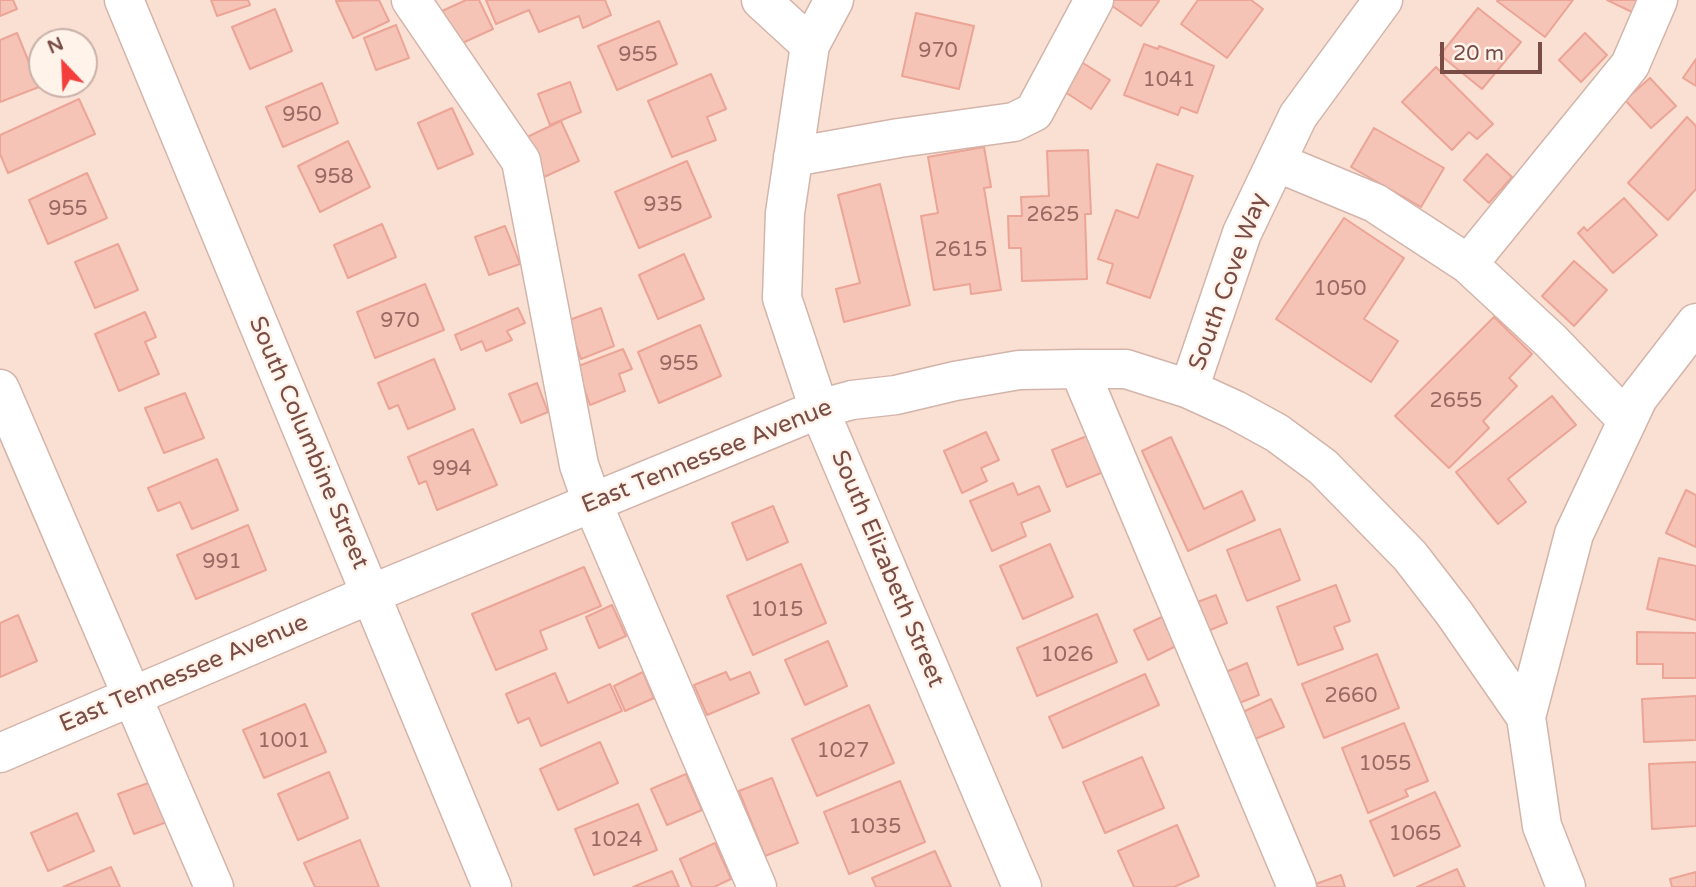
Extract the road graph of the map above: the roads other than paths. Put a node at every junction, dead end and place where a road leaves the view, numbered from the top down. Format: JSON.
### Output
{"nodes":[{"id":1,"x":124,"y":0,"type":"edge"},
{"id":2,"x":411,"y":0,"type":"edge"},
{"id":3,"x":761,"y":0,"type":"edge"},
{"id":4,"x":834,"y":0,"type":"edge"},
{"id":5,"x":1094,"y":0,"type":"edge"},
{"id":6,"x":1383,"y":0,"type":"edge"},
{"id":7,"x":1658,"y":0,"type":"edge"},
{"id":8,"x":810,"y":45,"type":"junction"},
{"id":9,"x":793,"y":157,"type":"junction"},
{"id":10,"x":1276,"y":162,"type":"junction"},
{"id":11,"x":1468,"y":264,"type":"junction"},
{"id":12,"x":1696,"y":323,"type":"edge"},
{"id":13,"x":1079,"y":369,"type":"junction"},
{"id":14,"x":0,"y":389,"type":"edge"},
{"id":15,"x":1189,"y":389,"type":"junction"},
{"id":16,"x":819,"y":408,"type":"junction"},
{"id":17,"x":1628,"y":420,"type":"junction"},
{"id":18,"x":592,"y":502,"type":"junction"},
{"id":19,"x":371,"y":594,"type":"junction"},
{"id":20,"x":132,"y":696,"type":"junction"},
{"id":21,"x":1525,"y":717,"type":"junction"},
{"id":22,"x":0,"y":753,"type":"edge"},
{"id":23,"x":214,"y":887,"type":"edge"},
{"id":24,"x":492,"y":887,"type":"edge"},
{"id":25,"x":757,"y":887,"type":"edge"},
{"id":26,"x":1022,"y":887,"type":"edge"},
{"id":27,"x":1297,"y":887,"type":"edge"},
{"id":28,"x":1566,"y":887,"type":"edge"}],
"edges":[{"from":1,"to":19,"type":"street","name":"South Columbine Street"},
{"from":2,"to":18,"type":"street"},
{"from":3,"to":8,"type":"street"},
{"from":4,"to":8,"type":"street","name":"South Elizabeth Street"},
{"from":5,"to":9,"type":"street"},
{"from":6,"to":10,"type":"street","name":"South Cove Way"},
{"from":7,"to":11,"type":"street"},
{"from":8,"to":9,"type":"street","name":"South Elizabeth Street"},
{"from":9,"to":16,"type":"street","name":"South Elizabeth Street"},
{"from":10,"to":11,"type":"street"},
{"from":10,"to":15,"type":"street","name":"South Cove Way"},
{"from":11,"to":17,"type":"street"},
{"from":12,"to":17,"type":"street"},
{"from":13,"to":15,"type":"street","name":"East Tennessee Avenue"},
{"from":13,"to":16,"type":"street","name":"East Tennessee Avenue"},
{"from":13,"to":27,"type":"street"},
{"from":14,"to":20,"type":"street"},
{"from":15,"to":21,"type":"street","name":"East Tennessee Avenue"},
{"from":16,"to":18,"type":"street","name":"East Tennessee Avenue"},
{"from":16,"to":26,"type":"street","name":"South Elizabeth Street"},
{"from":17,"to":21,"type":"street"},
{"from":18,"to":19,"type":"street","name":"East Tennessee Avenue"},
{"from":18,"to":25,"type":"street"},
{"from":19,"to":20,"type":"street","name":"East Tennessee Avenue"},
{"from":19,"to":24,"type":"street","name":"South Columbine Street"},
{"from":20,"to":22,"type":"street","name":"East Tennessee Avenue"},
{"from":20,"to":23,"type":"street"},
{"from":21,"to":28,"type":"street"}]}
